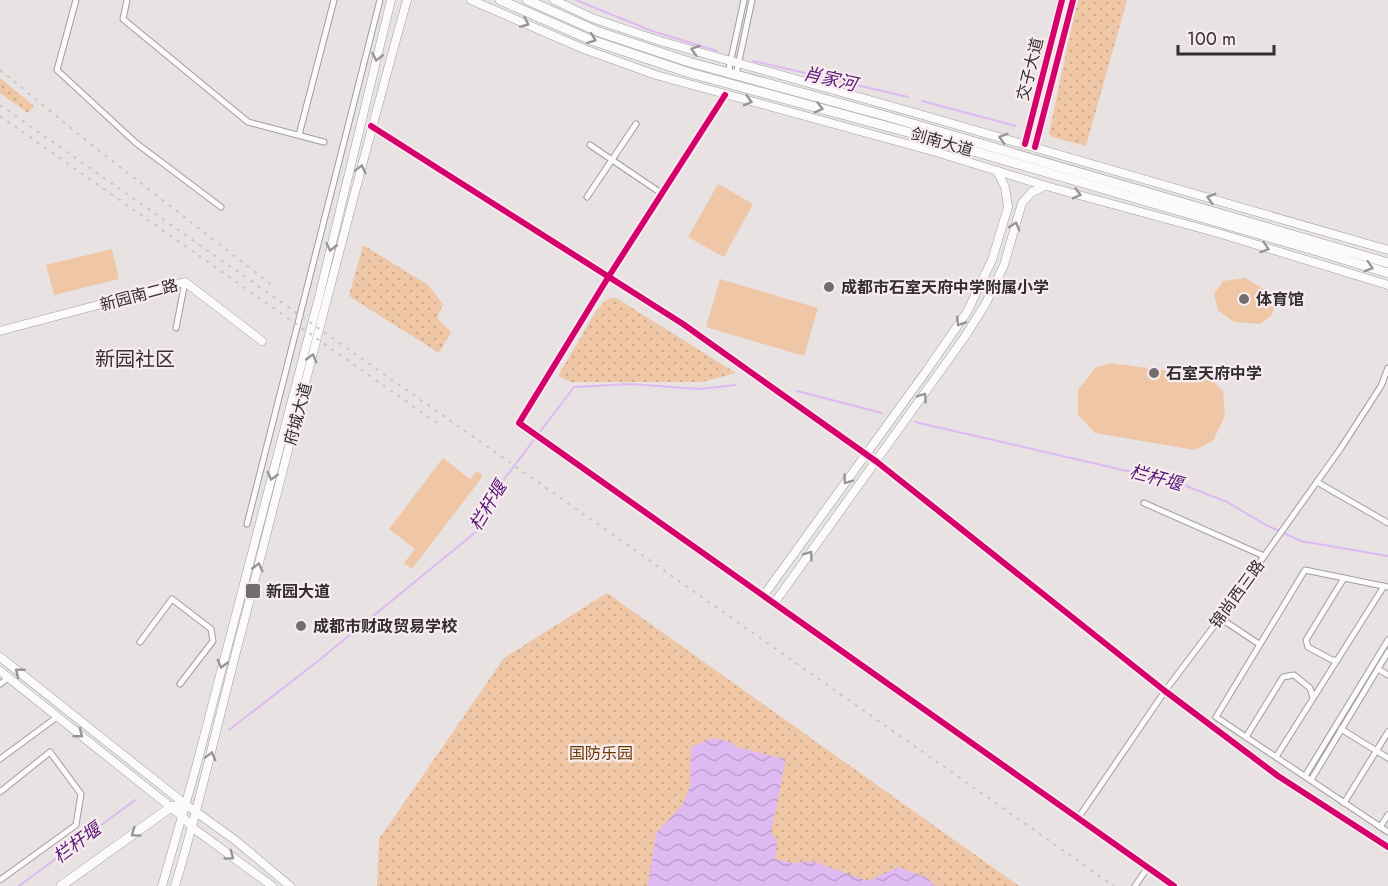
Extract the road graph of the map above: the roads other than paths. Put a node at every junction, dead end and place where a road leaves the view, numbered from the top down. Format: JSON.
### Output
{"nodes":[{"id":1,"x":76,"y":0,"type":"edge"},
{"id":2,"x":127,"y":0,"type":"edge"},
{"id":3,"x":334,"y":0,"type":"edge"},
{"id":4,"x":380,"y":0,"type":"edge"},
{"id":5,"x":391,"y":0,"type":"edge"},
{"id":6,"x":407,"y":0,"type":"edge"},
{"id":7,"x":471,"y":0,"type":"edge"},
{"id":8,"x":500,"y":0,"type":"edge"},
{"id":9,"x":526,"y":0,"type":"edge"},
{"id":10,"x":554,"y":0,"type":"edge"},
{"id":11,"x":744,"y":0,"type":"edge"},
{"id":12,"x":752,"y":0,"type":"edge"},
{"id":13,"x":1062,"y":0,"type":"edge"},
{"id":14,"x":1073,"y":0,"type":"edge"},
{"id":15,"x":660,"y":41,"type":"junction"},
{"id":16,"x":689,"y":62,"type":"junction"},
{"id":17,"x":735,"y":62,"type":"junction"},
{"id":18,"x":690,"y":73,"type":"junction"},
{"id":19,"x":732,"y":74,"type":"junction"},
{"id":20,"x":656,"y":75,"type":"junction"},
{"id":21,"x":725,"y":95,"type":"junction"},
{"id":22,"x":912,"y":111,"type":"junction"},
{"id":23,"x":886,"y":116,"type":"junction"},
{"id":24,"x":636,"y":124,"type":"dead end"},
{"id":25,"x":371,"y":126,"type":"junction"},
{"id":26,"x":915,"y":134,"type":"junction"},
{"id":27,"x":299,"y":135,"type":"junction"},
{"id":28,"x":324,"y":142,"type":"dead end"},
{"id":29,"x":1025,"y":144,"type":"junction"},
{"id":30,"x":590,"y":145,"type":"dead end"},
{"id":31,"x":1035,"y":147,"type":"junction"},
{"id":32,"x":936,"y":152,"type":"junction"},
{"id":33,"x":613,"y":160,"type":"junction"},
{"id":34,"x":997,"y":171,"type":"junction"},
{"id":35,"x":1046,"y":186,"type":"junction"},
{"id":36,"x":661,"y":193,"type":"junction"},
{"id":37,"x":587,"y":197,"type":"dead end"},
{"id":38,"x":221,"y":207,"type":"dead end"},
{"id":39,"x":1388,"y":250,"type":"edge"},
{"id":40,"x":1317,"y":251,"type":"junction"},
{"id":41,"x":1388,"y":263,"type":"edge"},
{"id":42,"x":1335,"y":269,"type":"junction"},
{"id":43,"x":1388,"y":273,"type":"edge"},
{"id":44,"x":609,"y":276,"type":"junction"},
{"id":45,"x":185,"y":282,"type":"junction"},
{"id":46,"x":1388,"y":285,"type":"edge"},
{"id":47,"x":176,"y":328,"type":"dead end"},
{"id":48,"x":0,"y":331,"type":"edge"},
{"id":49,"x":262,"y":341,"type":"dead end"},
{"id":50,"x":1388,"y":368,"type":"edge"},
{"id":51,"x":866,"y":454,"type":"junction"},
{"id":52,"x":877,"y":462,"type":"junction"},
{"id":53,"x":1317,"y":482,"type":"junction"},
{"id":54,"x":1144,"y":503,"type":"dead end"},
{"id":55,"x":1388,"y":523,"type":"edge"},
{"id":56,"x":248,"y":524,"type":"dead end"},
{"id":57,"x":1264,"y":556,"type":"junction"},
{"id":58,"x":1344,"y":578,"type":"junction"},
{"id":59,"x":1386,"y":586,"type":"edge"},
{"id":60,"x":764,"y":594,"type":"junction"},
{"id":61,"x":775,"y":602,"type":"junction"},
{"id":62,"x":1220,"y":618,"type":"junction"},
{"id":63,"x":1388,"y":640,"type":"edge"},
{"id":64,"x":140,"y":642,"type":"dead end"},
{"id":65,"x":1260,"y":644,"type":"junction"},
{"id":66,"x":1388,"y":652,"type":"edge"},
{"id":67,"x":0,"y":657,"type":"edge"},
{"id":68,"x":1338,"y":660,"type":"junction"},
{"id":69,"x":1378,"y":669,"type":"junction"},
{"id":70,"x":0,"y":671,"type":"edge"},
{"id":71,"x":1388,"y":675,"type":"edge"},
{"id":72,"x":8,"y":678,"type":"junction"},
{"id":73,"x":0,"y":684,"type":"edge"},
{"id":74,"x":180,"y":684,"type":"dead end"},
{"id":75,"x":1165,"y":691,"type":"junction"},
{"id":76,"x":1313,"y":698,"type":"junction"},
{"id":77,"x":57,"y":717,"type":"junction"},
{"id":78,"x":1341,"y":729,"type":"junction"},
{"id":79,"x":1388,"y":732,"type":"edge"},
{"id":80,"x":1246,"y":737,"type":"junction"},
{"id":81,"x":1377,"y":750,"type":"junction"},
{"id":82,"x":1276,"y":758,"type":"junction"},
{"id":83,"x":1388,"y":758,"type":"edge"},
{"id":84,"x":0,"y":759,"type":"edge"},
{"id":85,"x":1308,"y":778,"type":"junction"},
{"id":86,"x":0,"y":792,"type":"edge"},
{"id":87,"x":1344,"y":803,"type":"junction"},
{"id":88,"x":185,"y":804,"type":"junction"},
{"id":89,"x":171,"y":807,"type":"junction"},
{"id":90,"x":196,"y":812,"type":"junction"},
{"id":91,"x":1388,"y":815,"type":"edge"},
{"id":92,"x":182,"y":816,"type":"junction"},
{"id":93,"x":1079,"y":817,"type":"junction"},
{"id":94,"x":1380,"y":827,"type":"junction"},
{"id":95,"x":193,"y":828,"type":"junction"},
{"id":96,"x":1388,"y":832,"type":"edge"},
{"id":97,"x":1388,"y":847,"type":"edge"},
{"id":98,"x":1148,"y":867,"type":"junction"},
{"id":99,"x":0,"y":880,"type":"edge"},
{"id":100,"x":61,"y":886,"type":"edge"},
{"id":101,"x":162,"y":886,"type":"edge"},
{"id":102,"x":175,"y":886,"type":"edge"},
{"id":103,"x":272,"y":886,"type":"edge"},
{"id":104,"x":290,"y":886,"type":"edge"},
{"id":105,"x":1135,"y":886,"type":"edge"},
{"id":106,"x":1174,"y":886,"type":"edge"}],
"edges":[{"from":1,"to":38,"type":"street"},
{"from":2,"to":27,"type":"street"},
{"from":3,"to":27,"type":"street"},
{"from":4,"to":56,"type":"street"},
{"from":5,"to":88,"type":"street","name":"府城大道","one_way":true},
{"from":6,"to":25,"type":"street","name":"府城大道"},
{"from":7,"to":20,"type":"street","one_way":true},
{"from":8,"to":18,"type":"highway","name":"剑南大道","one_way":true},
{"from":9,"to":16,"type":"highway","name":"剑南大道"},
{"from":10,"to":15,"type":"street"},
{"from":11,"to":17,"type":"street"},
{"from":12,"to":17,"type":"street"},
{"from":13,"to":29,"type":"street","name":"交子大道"},
{"from":14,"to":31,"type":"street","name":"交子大道"},
{"from":15,"to":16,"type":"street"},
{"from":17,"to":15,"type":"street","one_way":true},
{"from":16,"to":19,"type":"highway","name":"剑南大道"},
{"from":17,"to":19,"type":"street"},
{"from":17,"to":22,"type":"street"},
{"from":18,"to":20,"type":"street"},
{"from":18,"to":26,"type":"highway","name":"剑南大道","one_way":true},
{"from":19,"to":23,"type":"highway","name":"剑南大道"},
{"from":20,"to":21,"type":"street"},
{"from":21,"to":32,"type":"street","one_way":true},
{"from":21,"to":36,"type":"street"},
{"from":22,"to":23,"type":"street"},
{"from":29,"to":22,"type":"street","one_way":true},
{"from":23,"to":41,"type":"highway","name":"剑南大道"},
{"from":24,"to":33,"type":"street"},
{"from":25,"to":44,"type":"street"},
{"from":90,"to":25,"type":"street","name":"府城大道","one_way":true},
{"from":26,"to":32,"type":"street"},
{"from":26,"to":40,"type":"highway","name":"剑南大道"},
{"from":27,"to":28,"type":"street"},
{"from":29,"to":31,"type":"street"},
{"from":30,"to":33,"type":"street"},
{"from":39,"to":31,"type":"street","one_way":true},
{"from":32,"to":34,"type":"street"},
{"from":33,"to":36,"type":"street"},
{"from":33,"to":37,"type":"street"},
{"from":34,"to":35,"type":"street"},
{"from":34,"to":51,"type":"street","one_way":true},
{"from":35,"to":42,"type":"street","one_way":true},
{"from":52,"to":35,"type":"street","one_way":true},
{"from":36,"to":44,"type":"street"},
{"from":40,"to":42,"type":"street"},
{"from":40,"to":43,"type":"highway","name":"剑南大道","one_way":true},
{"from":42,"to":46,"type":"street"},
{"from":44,"to":51,"type":"street"},
{"from":44,"to":60,"type":"street"},
{"from":45,"to":47,"type":"street"},
{"from":45,"to":48,"type":"street","name":"新园南二路"},
{"from":45,"to":49,"type":"street","name":"新园南二路"},
{"from":50,"to":53,"type":"street","name":"锦尚西三路"},
{"from":51,"to":52,"type":"street"},
{"from":51,"to":60,"type":"street","one_way":true},
{"from":61,"to":52,"type":"street","one_way":true},
{"from":52,"to":75,"type":"street"},
{"from":53,"to":55,"type":"street"},
{"from":53,"to":57,"type":"street","name":"锦尚西三路"},
{"from":54,"to":57,"type":"street"},
{"from":57,"to":62,"type":"street","name":"锦尚西三路"},
{"from":58,"to":59,"type":"street"},
{"from":58,"to":65,"type":"street"},
{"from":58,"to":68,"type":"street"},
{"from":59,"to":68,"type":"street"},
{"from":60,"to":61,"type":"street"},
{"from":61,"to":93,"type":"street"},
{"from":62,"to":65,"type":"street"},
{"from":62,"to":75,"type":"street","name":"锦尚西三路"},
{"from":63,"to":85,"type":"street"},
{"from":64,"to":74,"type":"street"},
{"from":65,"to":80,"type":"street"},
{"from":66,"to":69,"type":"street"},
{"from":88,"to":67,"type":"street","one_way":true},
{"from":68,"to":76,"type":"street"},
{"from":69,"to":71,"type":"street"},
{"from":69,"to":78,"type":"street"},
{"from":70,"to":72,"type":"street"},
{"from":72,"to":73,"type":"street"},
{"from":72,"to":77,"type":"street"},
{"from":75,"to":93,"type":"street","name":"锦尚西三路"},
{"from":75,"to":97,"type":"street"},
{"from":76,"to":80,"type":"street"},
{"from":76,"to":82,"type":"street"},
{"from":77,"to":84,"type":"street"},
{"from":77,"to":89,"type":"street","one_way":true},
{"from":78,"to":81,"type":"street"},
{"from":78,"to":85,"type":"street"},
{"from":79,"to":81,"type":"street"},
{"from":80,"to":82,"type":"street"},
{"from":81,"to":83,"type":"street"},
{"from":81,"to":87,"type":"street"},
{"from":82,"to":85,"type":"street"},
{"from":85,"to":87,"type":"street"},
{"from":86,"to":99,"type":"street"},
{"from":87,"to":94,"type":"street"},
{"from":88,"to":89,"type":"highway"},
{"from":88,"to":90,"type":"street"},
{"from":88,"to":92,"type":"street","name":"府城大道"},
{"from":89,"to":92,"type":"street"},
{"from":89,"to":100,"type":"highway","one_way":true},
{"from":90,"to":95,"type":"street","name":"府城大道"},
{"from":90,"to":104,"type":"street"},
{"from":91,"to":94,"type":"street"},
{"from":92,"to":95,"type":"street"},
{"from":92,"to":101,"type":"street","name":"府城大道"},
{"from":93,"to":98,"type":"street"},
{"from":94,"to":96,"type":"street"},
{"from":95,"to":102,"type":"street","name":"府城大道"},
{"from":95,"to":103,"type":"street","one_way":true},
{"from":98,"to":105,"type":"street"},
{"from":98,"to":106,"type":"street"}]}
